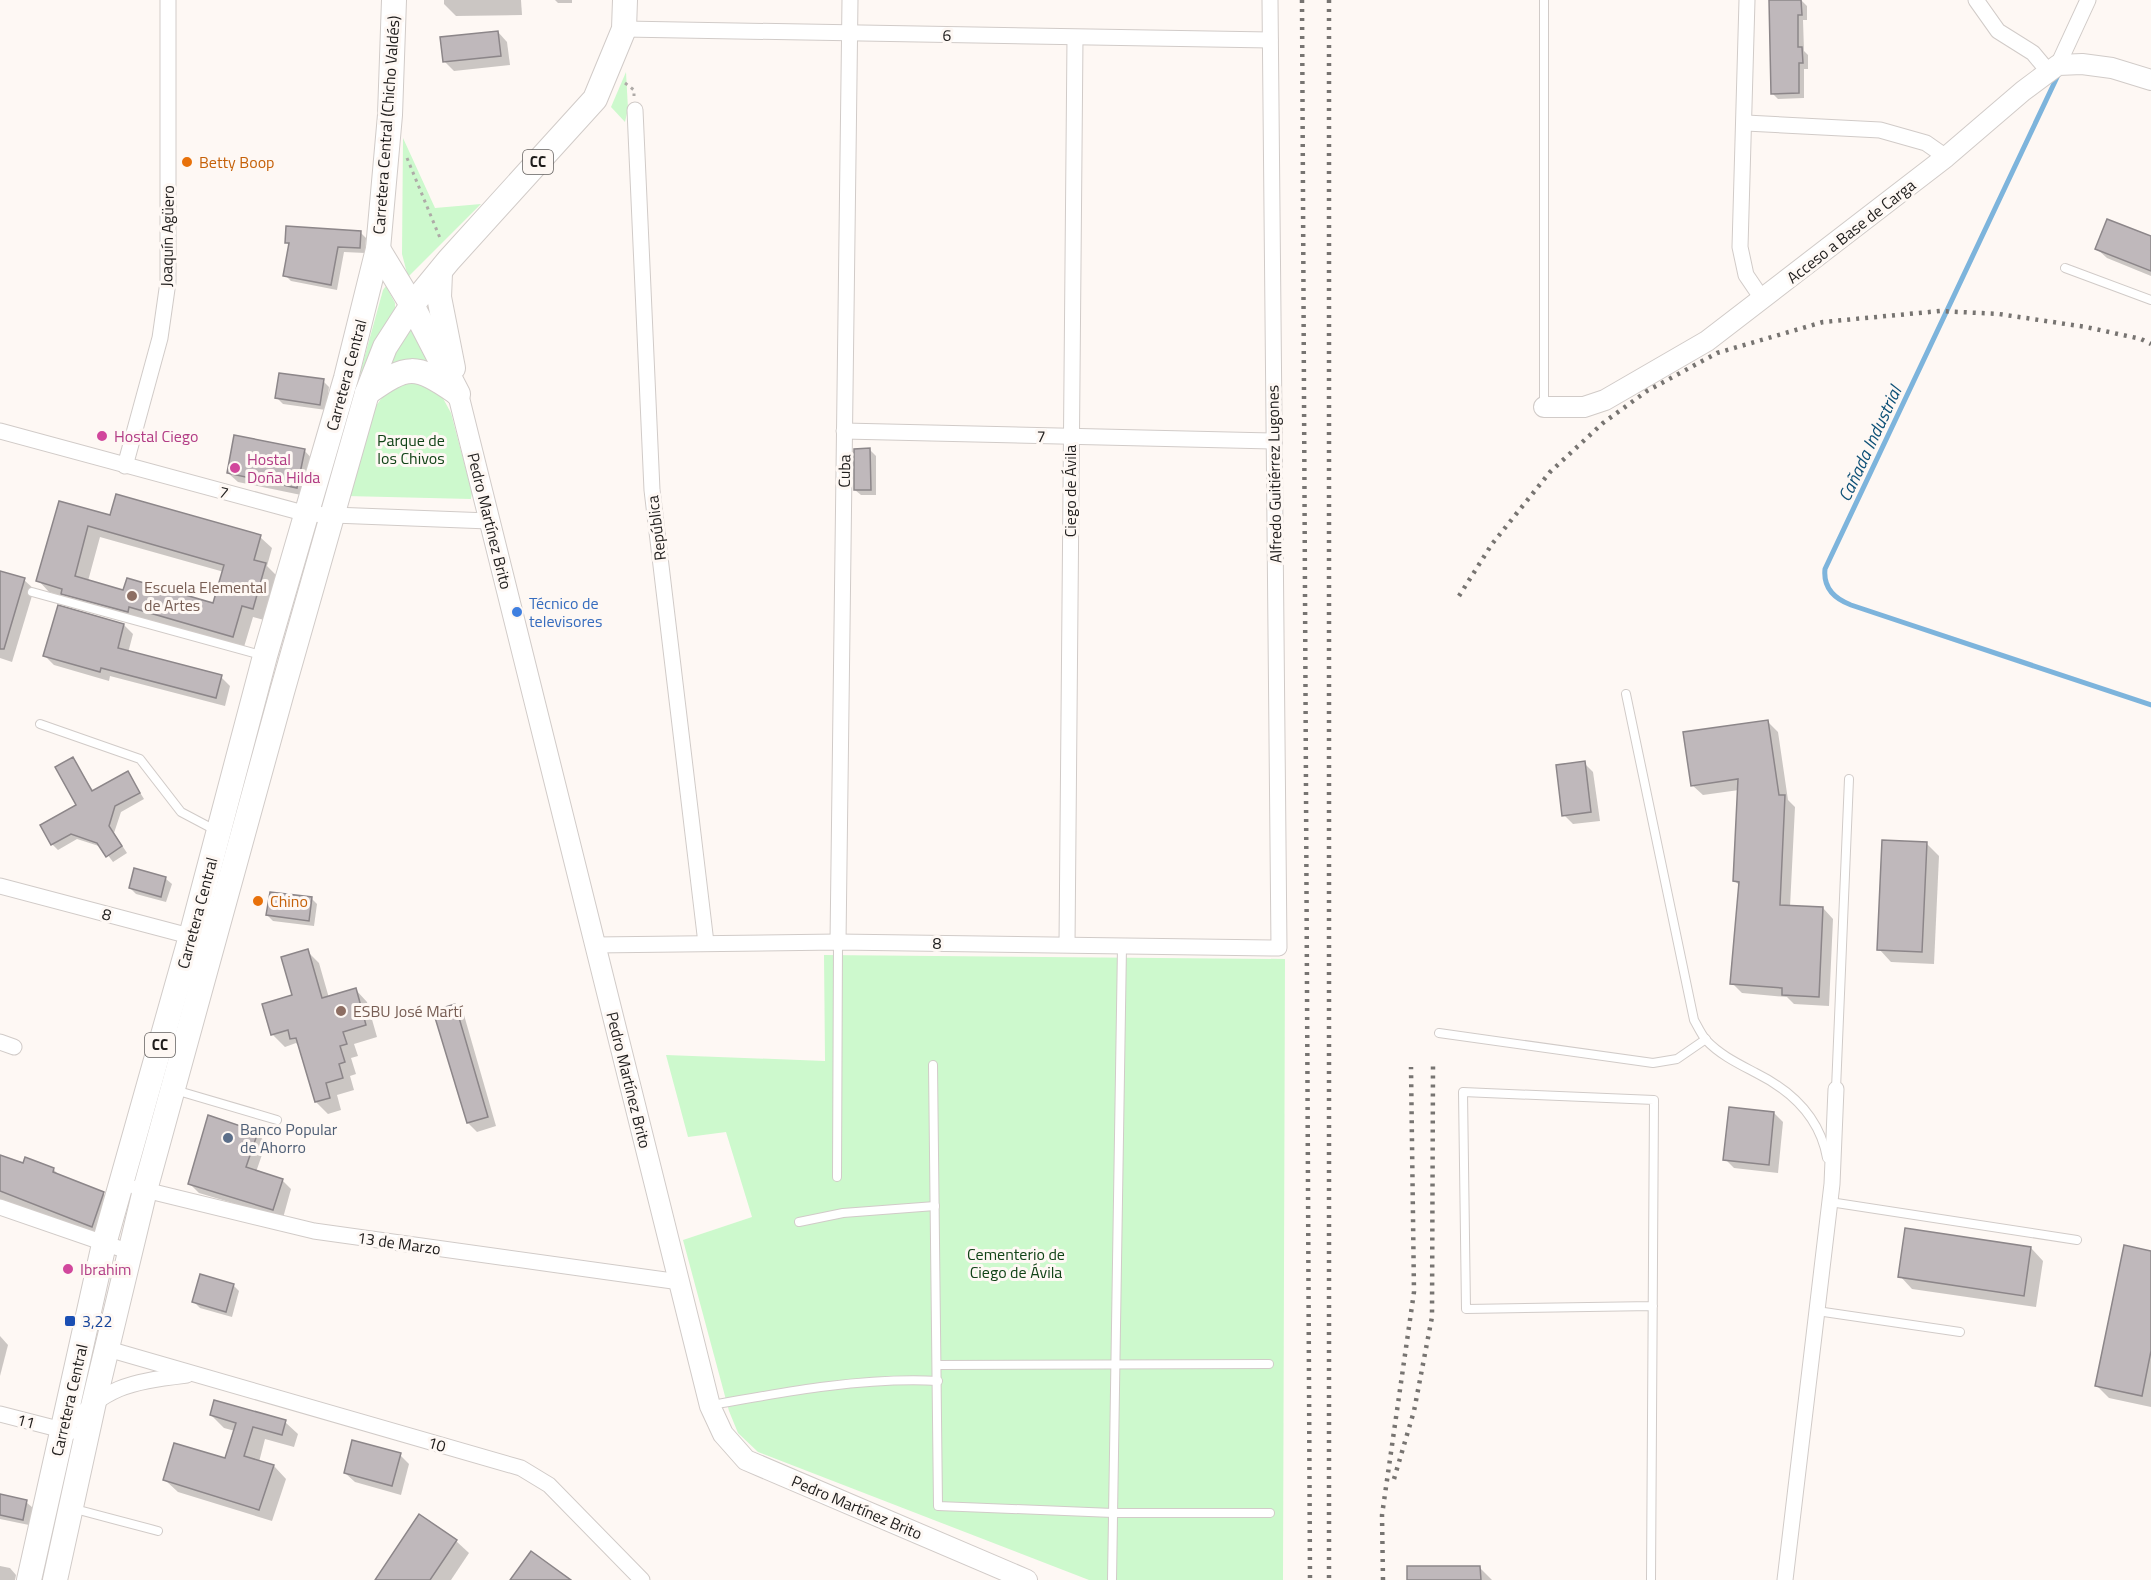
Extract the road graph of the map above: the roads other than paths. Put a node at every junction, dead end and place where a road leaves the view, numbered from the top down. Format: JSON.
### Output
{"nodes":[{"id":1,"x":168,"y":0,"type":"edge"},
{"id":2,"x":394,"y":0,"type":"edge"},
{"id":3,"x":625,"y":0,"type":"edge"},
{"id":4,"x":850,"y":0,"type":"edge"},
{"id":5,"x":1270,"y":0,"type":"edge"},
{"id":6,"x":1544,"y":0,"type":"edge"},
{"id":7,"x":1747,"y":0,"type":"edge"},
{"id":8,"x":1976,"y":0,"type":"edge"},
{"id":9,"x":2088,"y":0,"type":"edge"},
{"id":10,"x":624,"y":29,"type":"junction"},
{"id":11,"x":849,"y":32,"type":"junction"},
{"id":12,"x":1075,"y":38,"type":"junction"},
{"id":13,"x":1270,"y":40,"type":"junction"},
{"id":14,"x":2053,"y":68,"type":"junction"},
{"id":15,"x":2151,"y":80,"type":"edge"},
{"id":16,"x":635,"y":110,"type":"road end"},
{"id":17,"x":1746,"y":123,"type":"junction"},
{"id":18,"x":1946,"y":157,"type":"junction"},
{"id":19,"x":378,"y":249,"type":"junction"},
{"id":20,"x":444,"y":267,"type":"junction"},
{"id":21,"x":2066,"y":268,"type":"dead end"},
{"id":22,"x":1763,"y":300,"type":"junction"},
{"id":23,"x":2151,"y":300,"type":"edge"},
{"id":24,"x":412,"y":305,"type":"junction"},
{"id":25,"x":368,"y":393,"type":"junction"},
{"id":26,"x":458,"y":394,"type":"junction"},
{"id":27,"x":1544,"y":407,"type":"joint"},
{"id":28,"x":0,"y":431,"type":"edge"},
{"id":29,"x":844,"y":431,"type":"junction"},
{"id":30,"x":1070,"y":437,"type":"junction"},
{"id":31,"x":1274,"y":441,"type":"junction"},
{"id":32,"x":125,"y":466,"type":"junction"},
{"id":33,"x":307,"y":514,"type":"junction"},
{"id":34,"x":332,"y":514,"type":"junction"},
{"id":35,"x":489,"y":521,"type":"junction"},
{"id":36,"x":32,"y":592,"type":"dead end"},
{"id":37,"x":265,"y":656,"type":"junction"},
{"id":38,"x":1626,"y":694,"type":"dead end"},
{"id":39,"x":40,"y":724,"type":"dead end"},
{"id":40,"x":1849,"y":779,"type":"dead end"},
{"id":41,"x":219,"y":832,"type":"junction"},
{"id":42,"x":0,"y":886,"type":"edge"},
{"id":43,"x":191,"y":936,"type":"junction"},
{"id":44,"x":838,"y":942,"type":"junction"},
{"id":45,"x":706,"y":943,"type":"junction"},
{"id":46,"x":214,"y":944,"type":"junction"},
{"id":47,"x":1067,"y":944,"type":"junction"},
{"id":48,"x":1122,"y":944,"type":"junction"},
{"id":49,"x":595,"y":945,"type":"junction"},
{"id":50,"x":1279,"y":948,"type":"joint"},
{"id":51,"x":1439,"y":1033,"type":"dead end"},
{"id":52,"x":1706,"y":1040,"type":"junction"},
{"id":53,"x":933,"y":1065,"type":"dead end"},
{"id":54,"x":172,"y":1089,"type":"junction"},
{"id":55,"x":1836,"y":1089,"type":"joint"},
{"id":56,"x":277,"y":1120,"type":"dead end"},
{"id":57,"x":837,"y":1177,"type":"dead end"},
{"id":58,"x":1832,"y":1184,"type":"junction"},
{"id":59,"x":121,"y":1185,"type":"junction"},
{"id":60,"x":145,"y":1190,"type":"junction"},
{"id":61,"x":1830,"y":1202,"type":"junction"},
{"id":62,"x":935,"y":1206,"type":"junction"},
{"id":63,"x":0,"y":1207,"type":"edge"},
{"id":64,"x":799,"y":1222,"type":"dead end"},
{"id":65,"x":2077,"y":1240,"type":"dead end"},
{"id":66,"x":104,"y":1244,"type":"junction"},
{"id":67,"x":130,"y":1252,"type":"junction"},
{"id":68,"x":680,"y":1282,"type":"junction"},
{"id":69,"x":1653,"y":1306,"type":"junction"},
{"id":70,"x":1817,"y":1311,"type":"junction"},
{"id":71,"x":1960,"y":1332,"type":"dead end"},
{"id":72,"x":108,"y":1349,"type":"junction"},
{"id":73,"x":1116,"y":1364,"type":"junction"},
{"id":74,"x":1269,"y":1364,"type":"dead end"},
{"id":75,"x":938,"y":1365,"type":"junction"},
{"id":76,"x":194,"y":1374,"type":"junction"},
{"id":77,"x":938,"y":1381,"type":"junction"},
{"id":78,"x":94,"y":1401,"type":"junction"},
{"id":79,"x":710,"y":1406,"type":"junction"},
{"id":80,"x":0,"y":1414,"type":"edge"},
{"id":81,"x":63,"y":1430,"type":"junction"},
{"id":82,"x":87,"y":1437,"type":"junction"},
{"id":83,"x":71,"y":1508,"type":"junction"},
{"id":84,"x":1113,"y":1513,"type":"junction"},
{"id":85,"x":1270,"y":1513,"type":"dead end"},
{"id":86,"x":158,"y":1531,"type":"dead end"},
{"id":87,"x":29,"y":1580,"type":"edge"},
{"id":88,"x":55,"y":1580,"type":"edge"},
{"id":89,"x":642,"y":1580,"type":"edge"},
{"id":90,"x":1026,"y":1580,"type":"edge"},
{"id":91,"x":1112,"y":1580,"type":"edge"},
{"id":92,"x":1651,"y":1580,"type":"edge"},
{"id":93,"x":1785,"y":1580,"type":"edge"}],
"edges":[{"from":1,"to":32,"type":"street","name":"Joaquín Agüero"},
{"from":2,"to":19,"type":"main road","name":"Carretera Central (Chicho Valdés)","number":"CC"},
{"from":3,"to":10,"type":"main road","number":"CC"},
{"from":4,"to":11,"type":"street","name":"Cuba"},
{"from":5,"to":13,"type":"street","name":"Alfredo Guitiérrez Lugones"},
{"from":6,"to":27,"type":"lane"},
{"from":7,"to":17,"type":"street"},
{"from":8,"to":14,"type":"street"},
{"from":9,"to":14,"type":"street"},
{"from":10,"to":11,"type":"street","name":"6"},
{"from":10,"to":20,"type":"main road","number":"CC"},
{"from":11,"to":12,"type":"street","name":"6"},
{"from":11,"to":29,"type":"street","name":"Cuba"},
{"from":12,"to":13,"type":"street","name":"6"},
{"from":12,"to":30,"type":"street","name":"Ciego de Ávila"},
{"from":13,"to":31,"type":"street","name":"Alfredo Guitiérrez Lugones"},
{"from":14,"to":15,"type":"street"},
{"from":14,"to":18,"type":"street","name":"Acceso a Base de Carga"},
{"from":16,"to":45,"type":"street","name":"República"},
{"from":17,"to":18,"type":"street"},
{"from":17,"to":22,"type":"street"},
{"from":18,"to":22,"type":"street","name":"Acceso a Base de Carga"},
{"from":19,"to":24,"type":"main road"},
{"from":19,"to":33,"type":"main road","name":"Carretera Central","number":"CC"},
{"from":20,"to":24,"type":"main road","number":"CC"},
{"from":20,"to":26,"type":"main road"},
{"from":21,"to":23,"type":"lane"},
{"from":22,"to":27,"type":"street","name":"Acceso a Base de Carga"},
{"from":24,"to":25,"type":"main road","name":"Carretera Central","number":"CC"},
{"from":24,"to":26,"type":"main road"},
{"from":25,"to":26,"type":"main road"},
{"from":25,"to":34,"type":"main road","name":"Carretera Central","number":"CC"},
{"from":26,"to":35,"type":"street","name":"Pedro Martínez Brito"},
{"from":28,"to":32,"type":"street","name":"7"},
{"from":29,"to":30,"type":"street","name":"7"},
{"from":29,"to":44,"type":"street","name":"Cuba"},
{"from":30,"to":31,"type":"street","name":"7"},
{"from":30,"to":47,"type":"street","name":"Ciego de Ávila"},
{"from":31,"to":50,"type":"street","name":"Alfredo Guitiérrez Lugones"},
{"from":32,"to":33,"type":"street","name":"7"},
{"from":33,"to":34,"type":"street","name":"7"},
{"from":33,"to":37,"type":"main road","name":"Carretera Central","number":"CC"},
{"from":34,"to":35,"type":"street","name":"7"},
{"from":34,"to":46,"type":"main road","name":"Carretera Central","number":"CC"},
{"from":35,"to":49,"type":"street","name":"Pedro Martínez Brito"},
{"from":36,"to":37,"type":"lane"},
{"from":37,"to":41,"type":"main road","name":"Carretera Central","number":"CC"},
{"from":38,"to":52,"type":"lane"},
{"from":39,"to":41,"type":"lane"},
{"from":40,"to":55,"type":"lane"},
{"from":41,"to":43,"type":"main road","name":"Carretera Central","number":"CC"},
{"from":42,"to":43,"type":"street","name":"8"},
{"from":43,"to":46,"type":"street","name":"8"},
{"from":43,"to":59,"type":"main road","name":"Carretera Central","number":"CC"},
{"from":44,"to":45,"type":"street","name":"8"},
{"from":44,"to":47,"type":"street","name":"8"},
{"from":44,"to":57,"type":"lane"},
{"from":45,"to":49,"type":"street","name":"8"},
{"from":46,"to":54,"type":"main road","name":"Carretera Central","number":"CC"},
{"from":47,"to":48,"type":"street","name":"8"},
{"from":48,"to":50,"type":"street","name":"8"},
{"from":48,"to":73,"type":"lane"},
{"from":49,"to":68,"type":"street","name":"Pedro Martínez Brito"},
{"from":51,"to":52,"type":"lane"},
{"from":52,"to":58,"type":"lane"},
{"from":53,"to":62,"type":"lane"},
{"from":54,"to":56,"type":"lane"},
{"from":54,"to":60,"type":"main road","name":"Carretera Central","number":"CC"},
{"from":55,"to":58,"type":"street"},
{"from":58,"to":61,"type":"street"},
{"from":59,"to":60,"type":"street","name":"13 de Marzo"},
{"from":59,"to":66,"type":"main road","name":"Carretera Central","number":"CC"},
{"from":60,"to":67,"type":"main road","name":"Carretera Central","number":"CC"},
{"from":60,"to":68,"type":"street","name":"13 de Marzo"},
{"from":61,"to":65,"type":"lane"},
{"from":61,"to":70,"type":"street"},
{"from":62,"to":64,"type":"lane"},
{"from":62,"to":75,"type":"lane"},
{"from":63,"to":66,"type":"street"},
{"from":66,"to":67,"type":"street"},
{"from":66,"to":81,"type":"main road","name":"Carretera Central","number":"CC"},
{"from":67,"to":72,"type":"main road","name":"Carretera Central","number":"CC"},
{"from":68,"to":79,"type":"street","name":"Pedro Martínez Brito"},
{"from":69,"to":69,"type":"lane"},
{"from":69,"to":92,"type":"lane"},
{"from":70,"to":71,"type":"lane"},
{"from":70,"to":93,"type":"street"},
{"from":72,"to":76,"type":"street","name":"10"},
{"from":72,"to":78,"type":"main road","name":"Carretera Central","number":"CC"},
{"from":73,"to":74,"type":"lane"},
{"from":73,"to":75,"type":"lane"},
{"from":73,"to":84,"type":"lane"},
{"from":75,"to":77,"type":"lane"},
{"from":76,"to":78,"type":"street","name":"10"},
{"from":76,"to":89,"type":"street","name":"10"},
{"from":77,"to":79,"type":"lane"},
{"from":77,"to":84,"type":"lane"},
{"from":78,"to":81,"type":"street","name":"10"},
{"from":78,"to":82,"type":"main road","name":"Carretera Central","number":"CC"},
{"from":79,"to":90,"type":"street","name":"Pedro Martínez Brito"},
{"from":80,"to":81,"type":"street","name":"11"},
{"from":81,"to":82,"type":"street","name":"11"},
{"from":81,"to":87,"type":"main road","name":"Carretera Central","number":"CC"},
{"from":82,"to":83,"type":"main road","name":"Carretera Central","number":"CC"},
{"from":83,"to":86,"type":"lane"},
{"from":83,"to":88,"type":"main road","name":"Carretera Central","number":"CC"},
{"from":84,"to":85,"type":"lane"},
{"from":84,"to":91,"type":"lane"}]}
